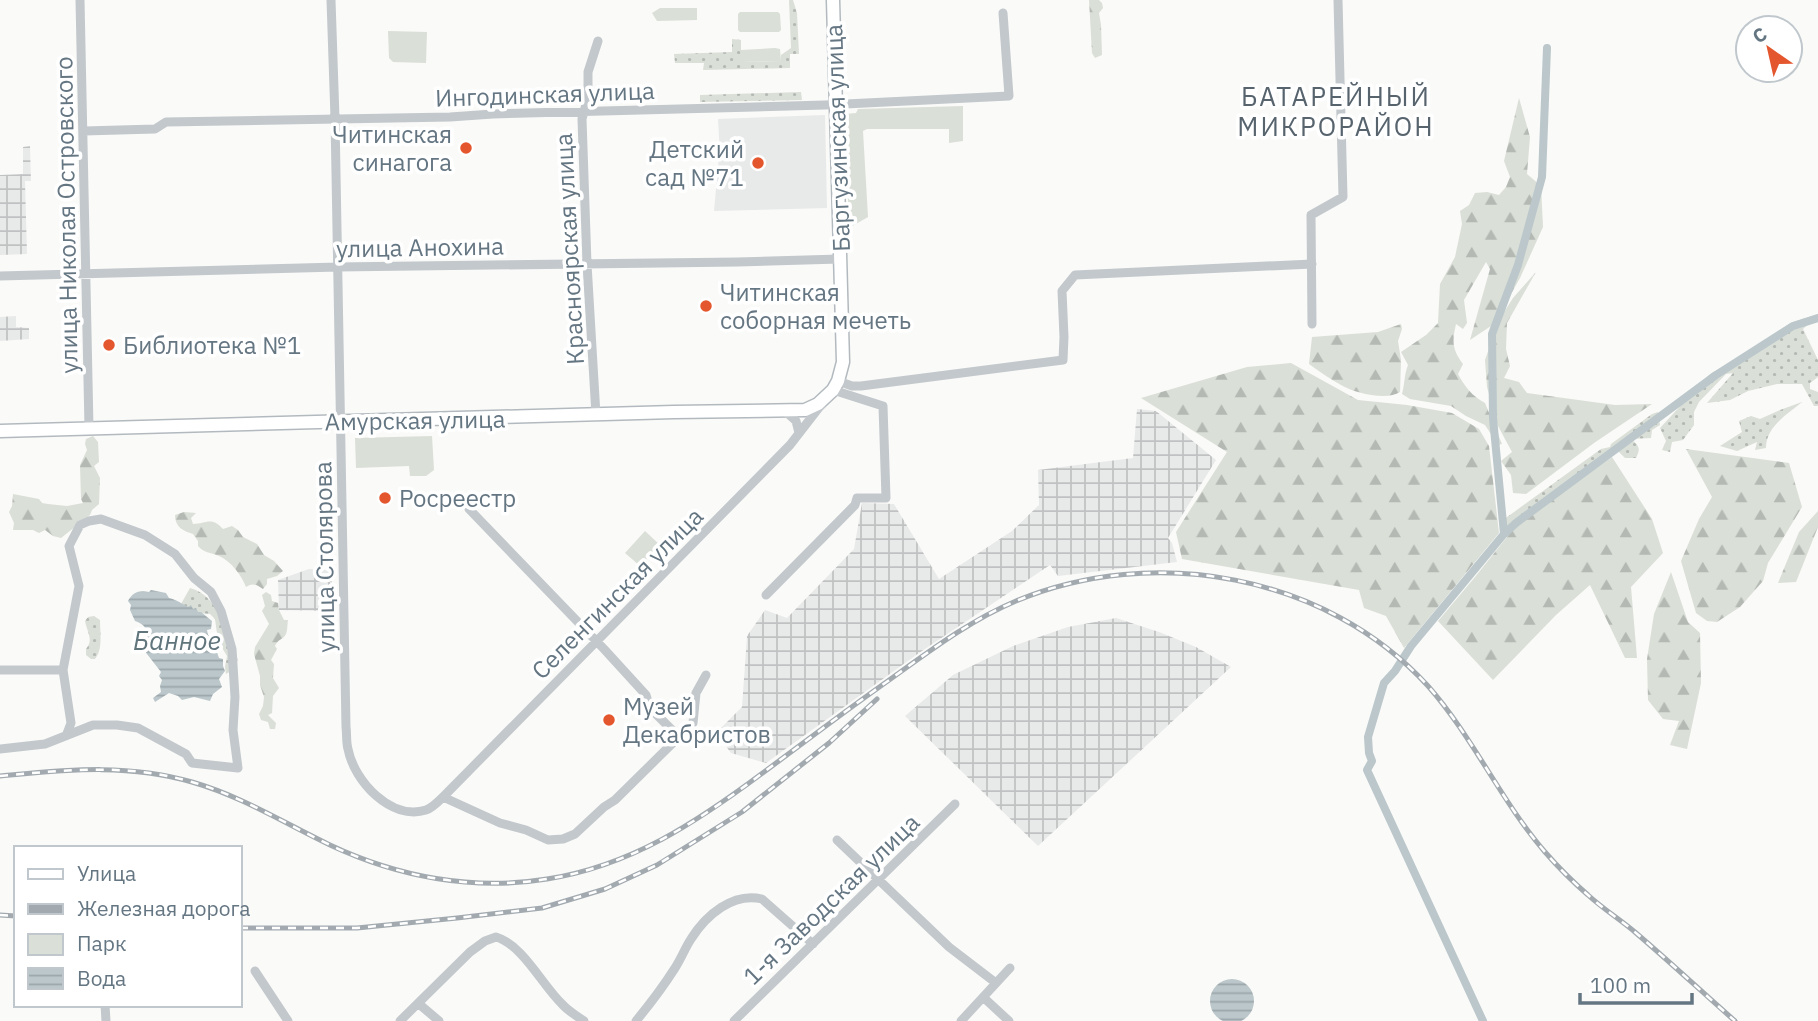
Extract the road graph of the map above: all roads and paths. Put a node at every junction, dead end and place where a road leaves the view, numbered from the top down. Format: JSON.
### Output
{"nodes":[{"id":1,"x":80,"y":0,"type":"edge"},
{"id":2,"x":331,"y":0,"type":"edge"},
{"id":3,"x":833,"y":0,"type":"edge"},
{"id":4,"x":1338,"y":0,"type":"edge"},
{"id":5,"x":1003,"y":13,"type":"dead end"},
{"id":6,"x":598,"y":41,"type":"dead end"},
{"id":7,"x":836,"y":104,"type":"junction"},
{"id":8,"x":584,"y":111,"type":"junction"},
{"id":9,"x":335,"y":118,"type":"junction"},
{"id":10,"x":84,"y":131,"type":"junction"},
{"id":11,"x":840,"y":259,"type":"junction"},
{"id":12,"x":587,"y":264,"type":"junction"},
{"id":13,"x":1312,"y":264,"type":"junction"},
{"id":14,"x":338,"y":267,"type":"junction"},
{"id":15,"x":86,"y":273,"type":"junction"},
{"id":16,"x":0,"y":276,"type":"edge"},
{"id":17,"x":1312,"y":324,"type":"dead end"},
{"id":18,"x":833,"y":390,"type":"junction"},
{"id":19,"x":785,"y":411,"type":"junction"},
{"id":20,"x":596,"y":415,"type":"junction"},
{"id":21,"x":340,"y":422,"type":"junction"},
{"id":22,"x":89,"y":428,"type":"junction"},
{"id":23,"x":0,"y":431,"type":"edge"},
{"id":24,"x":799,"y":433,"type":"junction"},
{"id":25,"x":468,"y":509,"type":"dead end"},
{"id":26,"x":766,"y":595,"type":"dead end"},
{"id":27,"x":596,"y":641,"type":"junction"},
{"id":28,"x":0,"y":670,"type":"edge"},
{"id":29,"x":63,"y":670,"type":"junction"},
{"id":30,"x":706,"y":675,"type":"dead end"},
{"id":31,"x":66,"y":736,"type":"junction"},
{"id":32,"x":679,"y":737,"type":"junction"},
{"id":33,"x":0,"y":749,"type":"edge"},
{"id":34,"x":446,"y":799,"type":"junction"},
{"id":35,"x":955,"y":804,"type":"dead end"},
{"id":36,"x":429,"y":809,"type":"joint"},
{"id":37,"x":837,"y":840,"type":"dead end"},
{"id":38,"x":878,"y":879,"type":"junction"},
{"id":39,"x":813,"y":944,"type":"junction"},
{"id":40,"x":1010,"y":968,"type":"dead end"},
{"id":41,"x":255,"y":971,"type":"dead end"},
{"id":42,"x":996,"y":984,"type":"junction"},
{"id":43,"x":983,"y":997,"type":"junction"},
{"id":44,"x":419,"y":1004,"type":"junction"},
{"id":45,"x":288,"y":1021,"type":"edge"},
{"id":46,"x":400,"y":1021,"type":"edge"},
{"id":47,"x":439,"y":1021,"type":"edge"},
{"id":48,"x":584,"y":1021,"type":"edge"},
{"id":49,"x":636,"y":1021,"type":"edge"},
{"id":50,"x":734,"y":1021,"type":"edge"},
{"id":51,"x":961,"y":1021,"type":"edge"},
{"id":52,"x":1009,"y":1021,"type":"edge"}],
"edges":[{"from":1,"to":10,"type":"street","name":"улица Николая Островского"},
{"from":2,"to":9,"type":"street","name":"улица Столярова"},
{"from":3,"to":7,"type":"main road","name":"Баргузинская улица"},
{"from":4,"to":13,"type":"street"},
{"from":5,"to":7,"type":"street","name":"Ингодинская улица"},
{"from":6,"to":8,"type":"street","name":"Красноярская улица"},
{"from":7,"to":8,"type":"street","name":"Ингодинская улица"},
{"from":7,"to":11,"type":"main road","name":"Баргузинская улица"},
{"from":8,"to":9,"type":"street","name":"Ингодинская улица"},
{"from":8,"to":12,"type":"street","name":"Красноярская улица"},
{"from":9,"to":10,"type":"street","name":"Ингодинская улица"},
{"from":9,"to":14,"type":"street","name":"улица Столярова"},
{"from":10,"to":15,"type":"street","name":"улица Николая Островского"},
{"from":11,"to":12,"type":"street","name":"улица Анохина"},
{"from":11,"to":18,"type":"main road","name":"Баргузинская улица"},
{"from":12,"to":14,"type":"street","name":"улица Анохина"},
{"from":12,"to":20,"type":"street","name":"Красноярская улица"},
{"from":13,"to":17,"type":"street"},
{"from":13,"to":18,"type":"street","name":"Амурская улица"},
{"from":14,"to":15,"type":"street","name":"улица Анохина"},
{"from":14,"to":21,"type":"street","name":"улица Столярова"},
{"from":15,"to":16,"type":"street","name":"улица Анохина"},
{"from":15,"to":22,"type":"street","name":"улица Николая Островского"},
{"from":18,"to":19,"type":"main road","name":"Амурская улица"},
{"from":18,"to":24,"type":"street","name":"Селенгинская улица"},
{"from":18,"to":26,"type":"street"},
{"from":19,"to":20,"type":"main road","name":"Амурская улица"},
{"from":19,"to":24,"type":"street"},
{"from":20,"to":21,"type":"main road","name":"Амурская улица"},
{"from":21,"to":22,"type":"main road","name":"Амурская улица"},
{"from":21,"to":36,"type":"street","name":"улица Столярова"},
{"from":22,"to":23,"type":"main road","name":"Амурская улица"},
{"from":24,"to":27,"type":"street","name":"Селенгинская улица"},
{"from":25,"to":27,"type":"street"},
{"from":27,"to":32,"type":"street"},
{"from":27,"to":34,"type":"street","name":"Селенгинская улица"},
{"from":28,"to":29,"type":"street"},
{"from":29,"to":31,"type":"street"},
{"from":29,"to":31,"type":"street"},
{"from":30,"to":32,"type":"street"},
{"from":31,"to":33,"type":"street"},
{"from":32,"to":34,"type":"street"},
{"from":34,"to":36,"type":"street","name":"Селенгинская улица"},
{"from":35,"to":38,"type":"street","name":"1-я Заводская улица"},
{"from":37,"to":38,"type":"street"},
{"from":38,"to":39,"type":"street","name":"1-я Заводская улица"},
{"from":38,"to":42,"type":"street"},
{"from":39,"to":49,"type":"street"},
{"from":39,"to":50,"type":"street","name":"1-я Заводская улица"},
{"from":40,"to":42,"type":"street"},
{"from":41,"to":45,"type":"street"},
{"from":42,"to":43,"type":"street"},
{"from":43,"to":51,"type":"street"},
{"from":43,"to":52,"type":"street"},
{"from":44,"to":46,"type":"street"},
{"from":44,"to":47,"type":"street"},
{"from":44,"to":48,"type":"street"}]}
